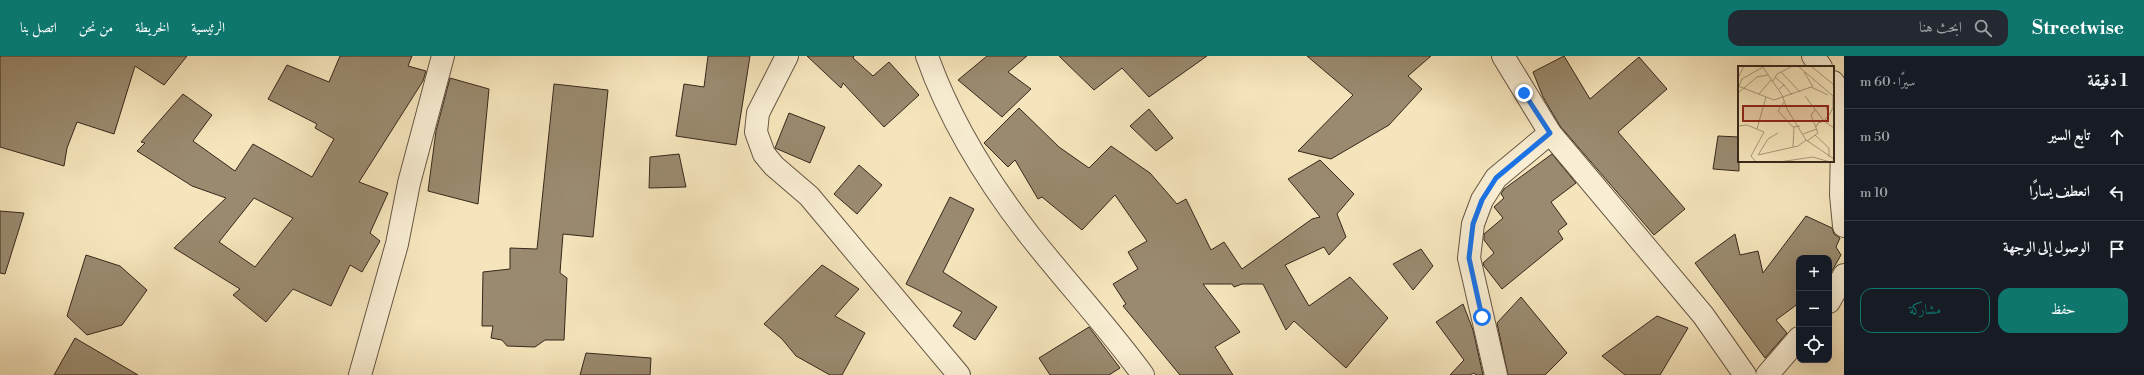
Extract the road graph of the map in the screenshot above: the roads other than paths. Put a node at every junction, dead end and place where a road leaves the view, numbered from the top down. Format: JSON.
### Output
{"nodes":[{"id":1,"x":442,"y":56,"type":"edge"},
{"id":2,"x":787,"y":56,"type":"edge"},
{"id":3,"x":927,"y":56,"type":"edge"},
{"id":4,"x":1503,"y":56,"type":"edge"},
{"id":5,"x":1813,"y":56,"type":"edge"},
{"id":6,"x":1820,"y":66,"type":"edge"},
{"id":7,"x":1834,"y":83,"type":"edge"},
{"id":8,"x":1550,"y":133,"type":"junction"},
{"id":9,"x":1844,"y":226,"type":"edge"},
{"id":10,"x":1844,"y":275,"type":"edge"},
{"id":11,"x":1832,"y":297,"type":"edge"},
{"id":12,"x":1796,"y":341,"type":"edge"},
{"id":13,"x":360,"y":375,"type":"edge"},
{"id":14,"x":959,"y":375,"type":"edge"},
{"id":15,"x":1143,"y":375,"type":"edge"},
{"id":16,"x":1496,"y":375,"type":"edge"},
{"id":17,"x":1745,"y":375,"type":"edge"},
{"id":18,"x":1767,"y":375,"type":"edge"}],
"edges":[{"from":1,"to":13,"type":"street"},
{"from":2,"to":14,"type":"street"},
{"from":3,"to":15,"type":"street"},
{"from":4,"to":8,"type":"street"},
{"from":5,"to":6,"type":"street"},
{"from":7,"to":9,"type":"street"},
{"from":8,"to":16,"type":"street"},
{"from":8,"to":17,"type":"street"},
{"from":10,"to":11,"type":"street"},
{"from":12,"to":18,"type":"street"}]}
